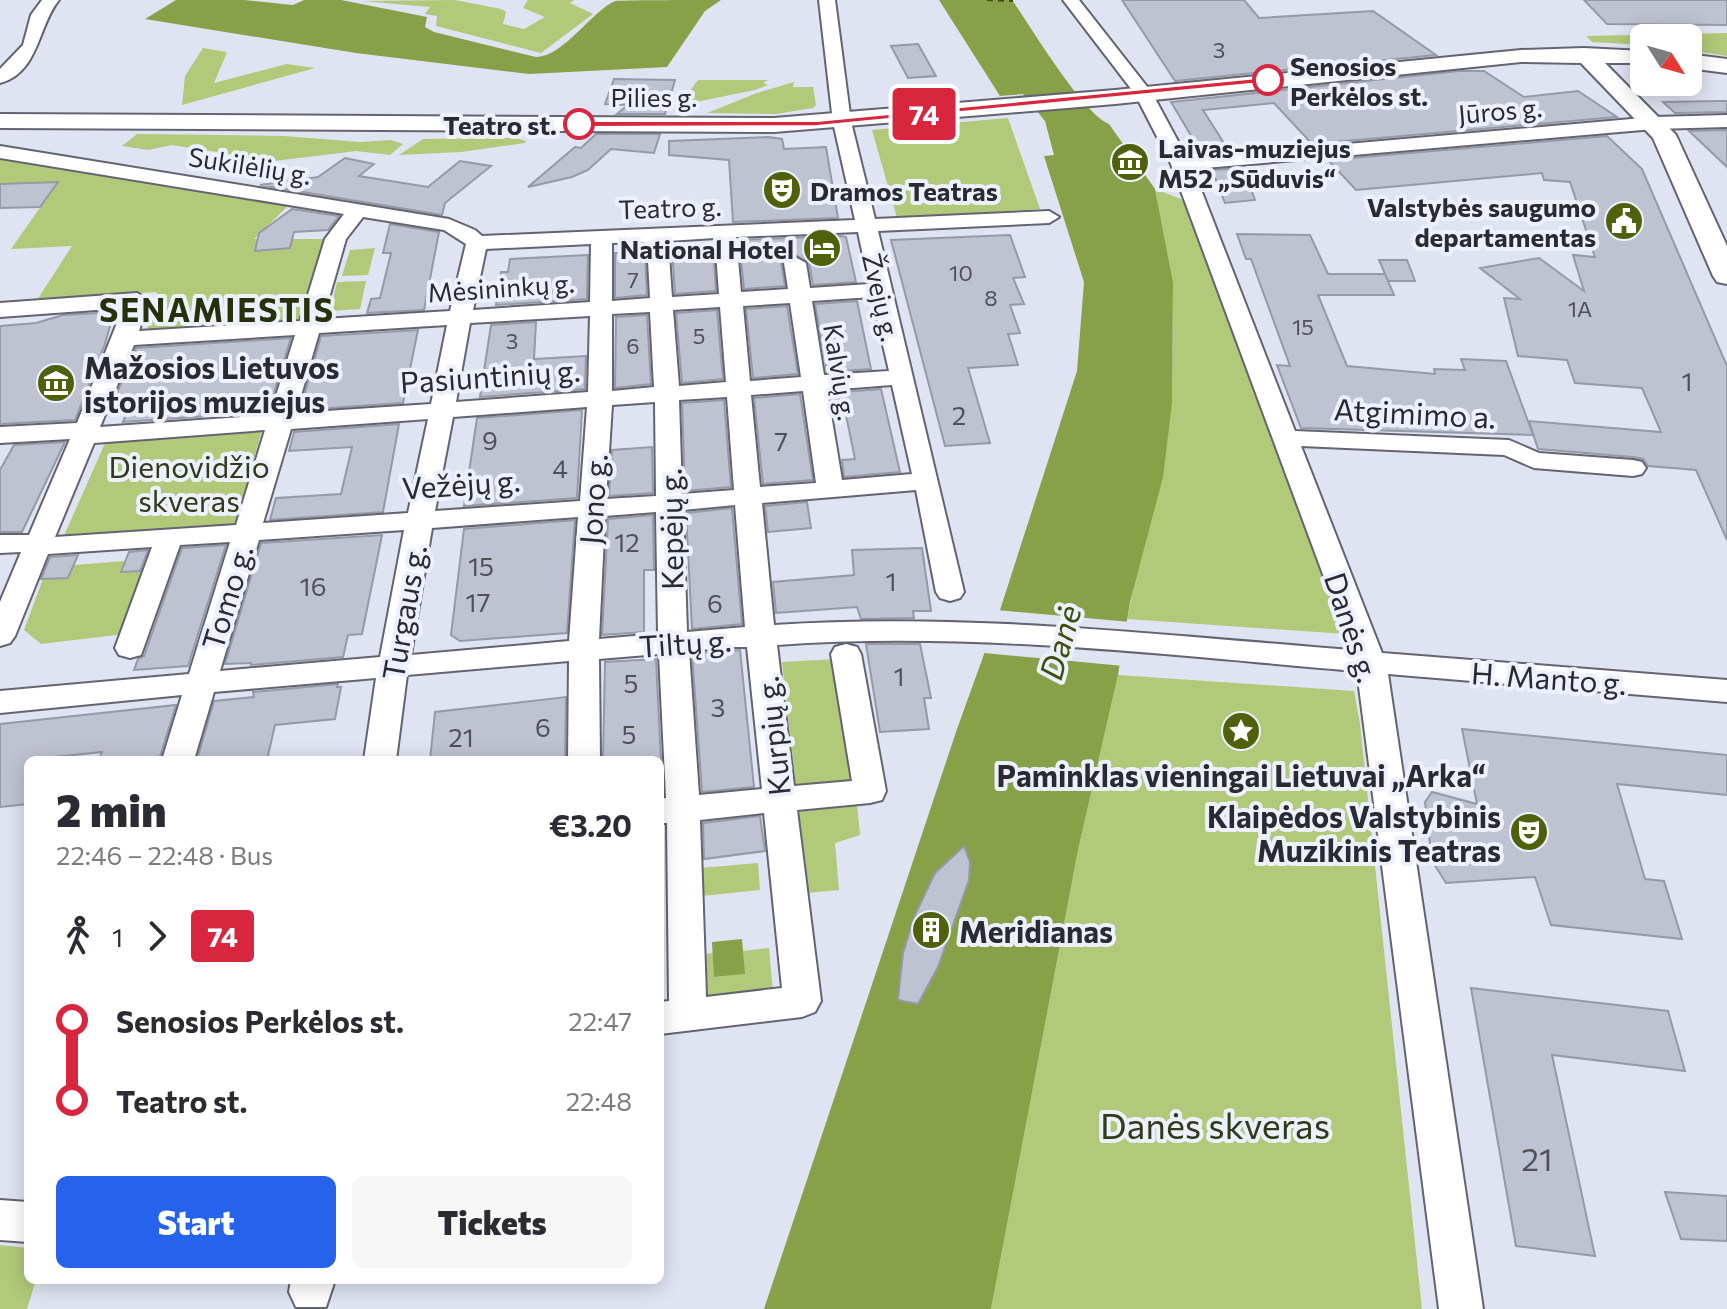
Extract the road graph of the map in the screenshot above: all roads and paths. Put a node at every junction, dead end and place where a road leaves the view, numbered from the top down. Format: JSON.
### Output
{"nodes":[{"id":1,"x":51,"y":0,"type":"edge"},
{"id":2,"x":827,"y":0,"type":"edge"},
{"id":3,"x":1071,"y":0,"type":"edge"},
{"id":4,"x":1584,"y":54,"type":"junction"},
{"id":5,"x":1630,"y":56,"type":"edge"},
{"id":6,"x":1702,"y":63,"type":"edge"},
{"id":7,"x":1727,"y":66,"type":"edge"},
{"id":8,"x":0,"y":78,"type":"edge"},
{"id":9,"x":1143,"y":93,"type":"junction"},
{"id":10,"x":0,"y":121,"type":"edge"},
{"id":11,"x":1727,"y":121,"type":"edge"},
{"id":12,"x":842,"y":122,"type":"junction"},
{"id":13,"x":1654,"y":123,"type":"junction"},
{"id":14,"x":0,"y":152,"type":"edge"},
{"id":15,"x":1181,"y":164,"type":"junction"},
{"id":16,"x":357,"y":211,"type":"junction"},
{"id":17,"x":1049,"y":217,"type":"dead end"},
{"id":18,"x":866,"y":227,"type":"junction"},
{"id":19,"x":725,"y":233,"type":"junction"},
{"id":20,"x":477,"y":235,"type":"junction"},
{"id":21,"x":657,"y":236,"type":"junction"},
{"id":22,"x":602,"y":238,"type":"junction"},
{"id":23,"x":795,"y":263,"type":"dead end"},
{"id":24,"x":1727,"y":276,"type":"edge"},
{"id":25,"x":881,"y":290,"type":"junction"},
{"id":26,"x":798,"y":296,"type":"junction"},
{"id":27,"x":734,"y":300,"type":"junction"},
{"id":28,"x":663,"y":304,"type":"junction"},
{"id":29,"x":601,"y":309,"type":"junction"},
{"id":30,"x":0,"y":310,"type":"edge"},
{"id":31,"x":458,"y":317,"type":"junction"},
{"id":32,"x":310,"y":329,"type":"junction"},
{"id":33,"x":125,"y":339,"type":"junction"},
{"id":34,"x":901,"y":377,"type":"junction"},
{"id":35,"x":812,"y":385,"type":"junction"},
{"id":36,"x":739,"y":390,"type":"junction"},
{"id":37,"x":667,"y":394,"type":"junction"},
{"id":38,"x":600,"y":399,"type":"junction"},
{"id":39,"x":442,"y":410,"type":"junction"},
{"id":40,"x":282,"y":422,"type":"junction"},
{"id":41,"x":86,"y":433,"type":"junction"},
{"id":42,"x":0,"y":435,"type":"edge"},
{"id":43,"x":1287,"y":438,"type":"junction"},
{"id":44,"x":1633,"y":468,"type":"dead end"},
{"id":45,"x":927,"y":481,"type":"junction"},
{"id":46,"x":830,"y":489,"type":"junction"},
{"id":47,"x":748,"y":496,"type":"junction"},
{"id":48,"x":670,"y":503,"type":"junction"},
{"id":49,"x":591,"y":508,"type":"junction"},
{"id":50,"x":419,"y":520,"type":"junction"},
{"id":51,"x":246,"y":532,"type":"junction"},
{"id":52,"x":169,"y":537,"type":"junction"},
{"id":53,"x":38,"y":543,"type":"junction"},
{"id":54,"x":0,"y":544,"type":"edge"},
{"id":55,"x":950,"y":592,"type":"dead end"},
{"id":56,"x":0,"y":636,"type":"edge"},
{"id":57,"x":761,"y":637,"type":"junction"},
{"id":58,"x":673,"y":643,"type":"junction"},
{"id":59,"x":130,"y":648,"type":"dead end"},
{"id":60,"x":584,"y":650,"type":"junction"},
{"id":61,"x":846,"y":654,"type":"dead end"},
{"id":62,"x":1371,"y":664,"type":"junction"},
{"id":63,"x":392,"y":665,"type":"junction"},
{"id":64,"x":200,"y":683,"type":"junction"},
{"id":65,"x":1727,"y":691,"type":"edge"},
{"id":66,"x":0,"y":702,"type":"edge"},
{"id":67,"x":179,"y":756,"type":"edge"},
{"id":68,"x":381,"y":756,"type":"edge"},
{"id":69,"x":584,"y":756,"type":"edge"},
{"id":70,"x":779,"y":799,"type":"junction"},
{"id":71,"x":672,"y":810,"type":"edge"},
{"id":72,"x":674,"y":1016,"type":"edge"},
{"id":73,"x":0,"y":1220,"type":"edge"},
{"id":74,"x":24,"y":1222,"type":"edge"},
{"id":75,"x":1461,"y":1309,"type":"edge"}],
"edges":[{"from":1,"to":8,"type":"street"},
{"from":2,"to":12,"type":"street","name":"Žvejų g."},
{"from":3,"to":9,"type":"street","name":"Danės g."},
{"from":4,"to":5,"type":"main road","name":"Pilies g."},
{"from":4,"to":9,"type":"main road","name":"Pilies g."},
{"from":4,"to":13,"type":"main road"},
{"from":6,"to":7,"type":"main road"},
{"from":9,"to":12,"type":"main road","name":"Pilies g."},
{"from":9,"to":15,"type":"street","name":"Danės g."},
{"from":10,"to":12,"type":"main road","name":"Pilies g."},
{"from":11,"to":13,"type":"street","name":"Jūros g."},
{"from":12,"to":18,"type":"street","name":"Žvejų g."},
{"from":13,"to":15,"type":"street","name":"Jūros g."},
{"from":13,"to":24,"type":"main road"},
{"from":14,"to":16,"type":"street","name":"Sukilėlių g."},
{"from":15,"to":43,"type":"street","name":"Danės g."},
{"from":16,"to":20,"type":"street","name":"Sukilėlių g."},
{"from":16,"to":32,"type":"street","name":"Tomo g."},
{"from":17,"to":18,"type":"street","name":"Teatro g."},
{"from":18,"to":19,"type":"street","name":"Teatro g."},
{"from":18,"to":25,"type":"street","name":"Žvejų g."},
{"from":19,"to":21,"type":"street","name":"Teatro g."},
{"from":19,"to":27,"type":"street","name":"Kurpių g."},
{"from":20,"to":22,"type":"street","name":"Teatro g."},
{"from":20,"to":31,"type":"street","name":"Turgaus g."},
{"from":21,"to":22,"type":"street","name":"Teatro g."},
{"from":21,"to":28,"type":"street","name":"Kepėjų g."},
{"from":22,"to":29,"type":"street","name":"Jono g."},
{"from":23,"to":26,"type":"street","name":"Kalvių g."},
{"from":25,"to":26,"type":"street","name":"Mėsininkų g."},
{"from":25,"to":34,"type":"street","name":"Žvejų g."},
{"from":26,"to":27,"type":"street","name":"Mėsininkų g."},
{"from":26,"to":35,"type":"street","name":"Kalvių g."},
{"from":27,"to":28,"type":"street","name":"Mėsininkų g."},
{"from":27,"to":36,"type":"street","name":"Kurpių g."},
{"from":28,"to":29,"type":"street","name":"Mėsininkų g."},
{"from":28,"to":37,"type":"street","name":"Kepėjų g."},
{"from":29,"to":31,"type":"street","name":"Mėsininkų g."},
{"from":29,"to":38,"type":"street","name":"Jono g."},
{"from":30,"to":33,"type":"street"},
{"from":31,"to":32,"type":"street","name":"Mėsininkų g."},
{"from":31,"to":39,"type":"street","name":"Turgaus g."},
{"from":32,"to":33,"type":"street","name":"Mėsininkų g."},
{"from":32,"to":40,"type":"street","name":"Tomo g."},
{"from":33,"to":41,"type":"street"},
{"from":34,"to":35,"type":"street","name":"Pasiuntinių g."},
{"from":34,"to":45,"type":"street","name":"Žvejų g."},
{"from":35,"to":36,"type":"street","name":"Pasiuntinių g."},
{"from":35,"to":46,"type":"street","name":"Kalvių g."},
{"from":36,"to":37,"type":"street","name":"Pasiuntinių g."},
{"from":36,"to":47,"type":"street","name":"Kurpių g."},
{"from":37,"to":38,"type":"street","name":"Pasiuntinių g."},
{"from":37,"to":48,"type":"street","name":"Kepėjų g."},
{"from":38,"to":39,"type":"street","name":"Pasiuntinių g."},
{"from":38,"to":49,"type":"street","name":"Jono g."},
{"from":39,"to":40,"type":"street","name":"Pasiuntinių g."},
{"from":39,"to":50,"type":"street","name":"Turgaus g."},
{"from":40,"to":41,"type":"street","name":"Pasiuntinių g."},
{"from":40,"to":51,"type":"street","name":"Tomo g."},
{"from":41,"to":42,"type":"street","name":"Pasiuntinių g."},
{"from":41,"to":53,"type":"street"},
{"from":43,"to":44,"type":"street","name":"Atgimimo a."},
{"from":43,"to":62,"type":"street","name":"Danės g."},
{"from":45,"to":46,"type":"street","name":"Vežėjų g."},
{"from":45,"to":55,"type":"street","name":"Žvejų g."},
{"from":46,"to":47,"type":"street","name":"Vežėjų g."},
{"from":47,"to":48,"type":"street","name":"Vežėjų g."},
{"from":47,"to":57,"type":"street","name":"Kurpių g."},
{"from":48,"to":49,"type":"street","name":"Vežėjų g."},
{"from":48,"to":58,"type":"street","name":"Kepėjų g."},
{"from":49,"to":50,"type":"street","name":"Vežėjų g."},
{"from":49,"to":60,"type":"street","name":"Jono g."},
{"from":50,"to":51,"type":"street","name":"Vežėjų g."},
{"from":50,"to":63,"type":"street","name":"Turgaus g."},
{"from":51,"to":52,"type":"street","name":"Vežėjų g."},
{"from":51,"to":64,"type":"street","name":"Tomo g."},
{"from":52,"to":53,"type":"street","name":"Vežėjų g."},
{"from":52,"to":59,"type":"street"},
{"from":53,"to":54,"type":"street","name":"Vežėjų g."},
{"from":53,"to":56,"type":"street"},
{"from":57,"to":58,"type":"street","name":"Tiltų g."},
{"from":57,"to":62,"type":"street","name":"Tiltų g."},
{"from":57,"to":70,"type":"street","name":"Kurpių g."},
{"from":58,"to":60,"type":"street","name":"Tiltų g."},
{"from":58,"to":71,"type":"street","name":"Kepėjų g."},
{"from":60,"to":63,"type":"street","name":"Tiltų g."},
{"from":60,"to":69,"type":"street","name":"Jono g."},
{"from":61,"to":70,"type":"street"},
{"from":62,"to":65,"type":"street","name":"H. Manto g."},
{"from":62,"to":75,"type":"street","name":"Danės g."},
{"from":63,"to":64,"type":"street","name":"Tiltų g."},
{"from":63,"to":68,"type":"street","name":"Turgaus g."},
{"from":64,"to":66,"type":"street","name":"Tiltų g."},
{"from":64,"to":67,"type":"street","name":"Tomo g."},
{"from":70,"to":71,"type":"street"},
{"from":70,"to":72,"type":"street","name":"Kurpių g."},
{"from":71,"to":72,"type":"street","name":"Kepėjų g."},
{"from":73,"to":74,"type":"street"}]}
